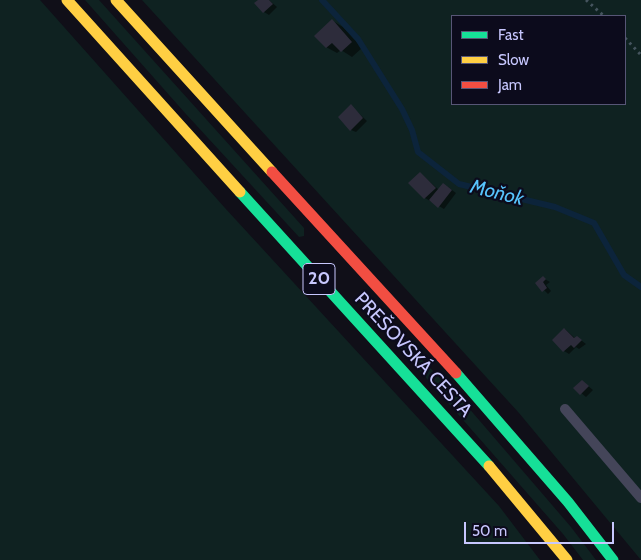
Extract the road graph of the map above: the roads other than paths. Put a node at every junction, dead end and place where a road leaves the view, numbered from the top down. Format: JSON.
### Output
{"nodes":[{"id":1,"x":68,"y":0,"type":"edge"},
{"id":2,"x":116,"y":0,"type":"edge"},
{"id":3,"x":565,"y":409,"type":"dead end"},
{"id":4,"x":641,"y":498,"type":"edge"},
{"id":5,"x":567,"y":560,"type":"edge"},
{"id":6,"x":613,"y":560,"type":"edge"}],
"edges":[{"from":1,"to":5,"type":"highway","name":"PREŠOVSKÁ CESTA","number":"20"},
{"from":2,"to":6,"type":"highway","name":"PREŠOVSKÁ CESTA","number":"20"},
{"from":3,"to":4,"type":"lane"}]}
